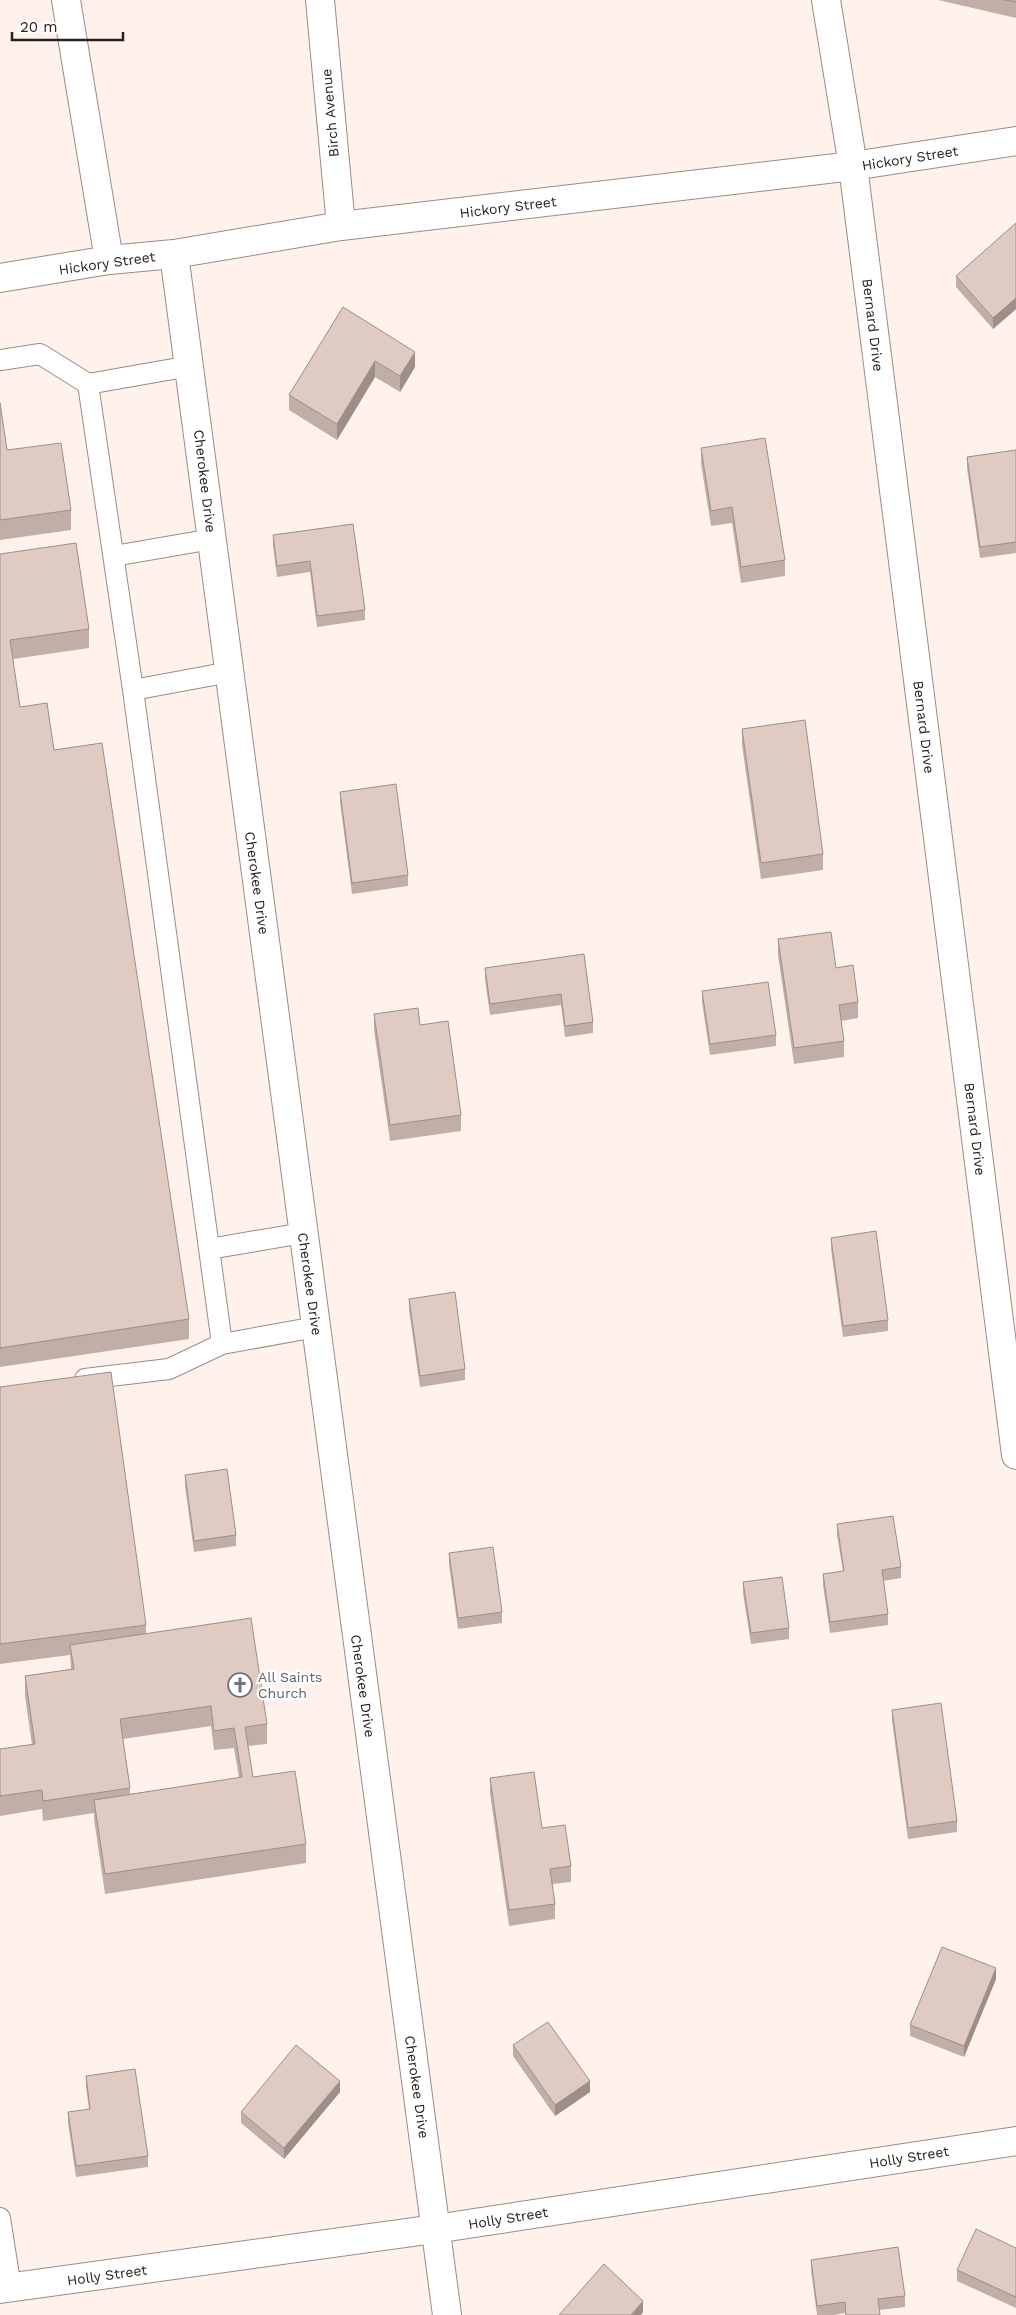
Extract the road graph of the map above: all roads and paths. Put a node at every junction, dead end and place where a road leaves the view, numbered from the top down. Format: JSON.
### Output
{"nodes":[{"id":1,"x":66,"y":0,"type":"edge"},
{"id":2,"x":320,"y":0,"type":"edge"},
{"id":3,"x":826,"y":0,"type":"edge"},
{"id":4,"x":1016,"y":141,"type":"edge"},
{"id":5,"x":853,"y":166,"type":"junction"},
{"id":6,"x":341,"y":226,"type":"junction"},
{"id":7,"x":174,"y":254,"type":"junction"},
{"id":8,"x":109,"y":260,"type":"junction"},
{"id":9,"x":0,"y":278,"type":"edge"},
{"id":10,"x":3,"y":365,"type":"edge"},
{"id":11,"x":190,"y":366,"type":"junction"},
{"id":12,"x":88,"y":384,"type":"junction"},
{"id":13,"x":212,"y":539,"type":"junction"},
{"id":14,"x":114,"y":556,"type":"junction"},
{"id":15,"x":230,"y":672,"type":"junction"},
{"id":16,"x":134,"y":690,"type":"junction"},
{"id":17,"x":303,"y":1233,"type":"junction"},
{"id":18,"x":209,"y":1248,"type":"junction"},
{"id":19,"x":316,"y":1327,"type":"junction"},
{"id":20,"x":222,"y":1344,"type":"junction"},
{"id":21,"x":70,"y":1380,"type":"edge"},
{"id":22,"x":1016,"y":1455,"type":"edge"},
{"id":23,"x":1016,"y":2141,"type":"edge"},
{"id":24,"x":0,"y":2218,"type":"edge"},
{"id":25,"x":435,"y":2229,"type":"junction"},
{"id":26,"x":6,"y":2289,"type":"edge"},
{"id":27,"x":447,"y":2315,"type":"edge"}],
"edges":[{"from":1,"to":8,"type":"street"},
{"from":2,"to":6,"type":"street","name":"Birch Avenue"},
{"from":3,"to":5,"type":"street","name":"Bernard Drive"},
{"from":4,"to":5,"type":"street","name":"Hickory Street"},
{"from":5,"to":6,"type":"street","name":"Hickory Street"},
{"from":5,"to":22,"type":"street","name":"Bernard Drive"},
{"from":6,"to":7,"type":"street","name":"Hickory Street"},
{"from":7,"to":8,"type":"street","name":"Hickory Street"},
{"from":7,"to":11,"type":"street","name":"Cherokee Drive"},
{"from":8,"to":9,"type":"street","name":"Hickory Street"},
{"from":10,"to":12,"type":"lane"},
{"from":11,"to":12,"type":"lane"},
{"from":11,"to":13,"type":"street","name":"Cherokee Drive"},
{"from":12,"to":14,"type":"lane"},
{"from":13,"to":14,"type":"lane"},
{"from":13,"to":15,"type":"street","name":"Cherokee Drive"},
{"from":14,"to":16,"type":"lane"},
{"from":15,"to":16,"type":"lane"},
{"from":15,"to":17,"type":"street","name":"Cherokee Drive"},
{"from":16,"to":18,"type":"lane"},
{"from":17,"to":18,"type":"lane"},
{"from":17,"to":19,"type":"street","name":"Cherokee Drive"},
{"from":18,"to":20,"type":"lane"},
{"from":19,"to":20,"type":"lane"},
{"from":19,"to":25,"type":"street","name":"Cherokee Drive"},
{"from":20,"to":21,"type":"lane"},
{"from":23,"to":25,"type":"street","name":"Holly Street"},
{"from":24,"to":26,"type":"lane"},
{"from":25,"to":26,"type":"street","name":"Holly Street"},
{"from":25,"to":27,"type":"street","name":"Cherokee Drive"}]}
